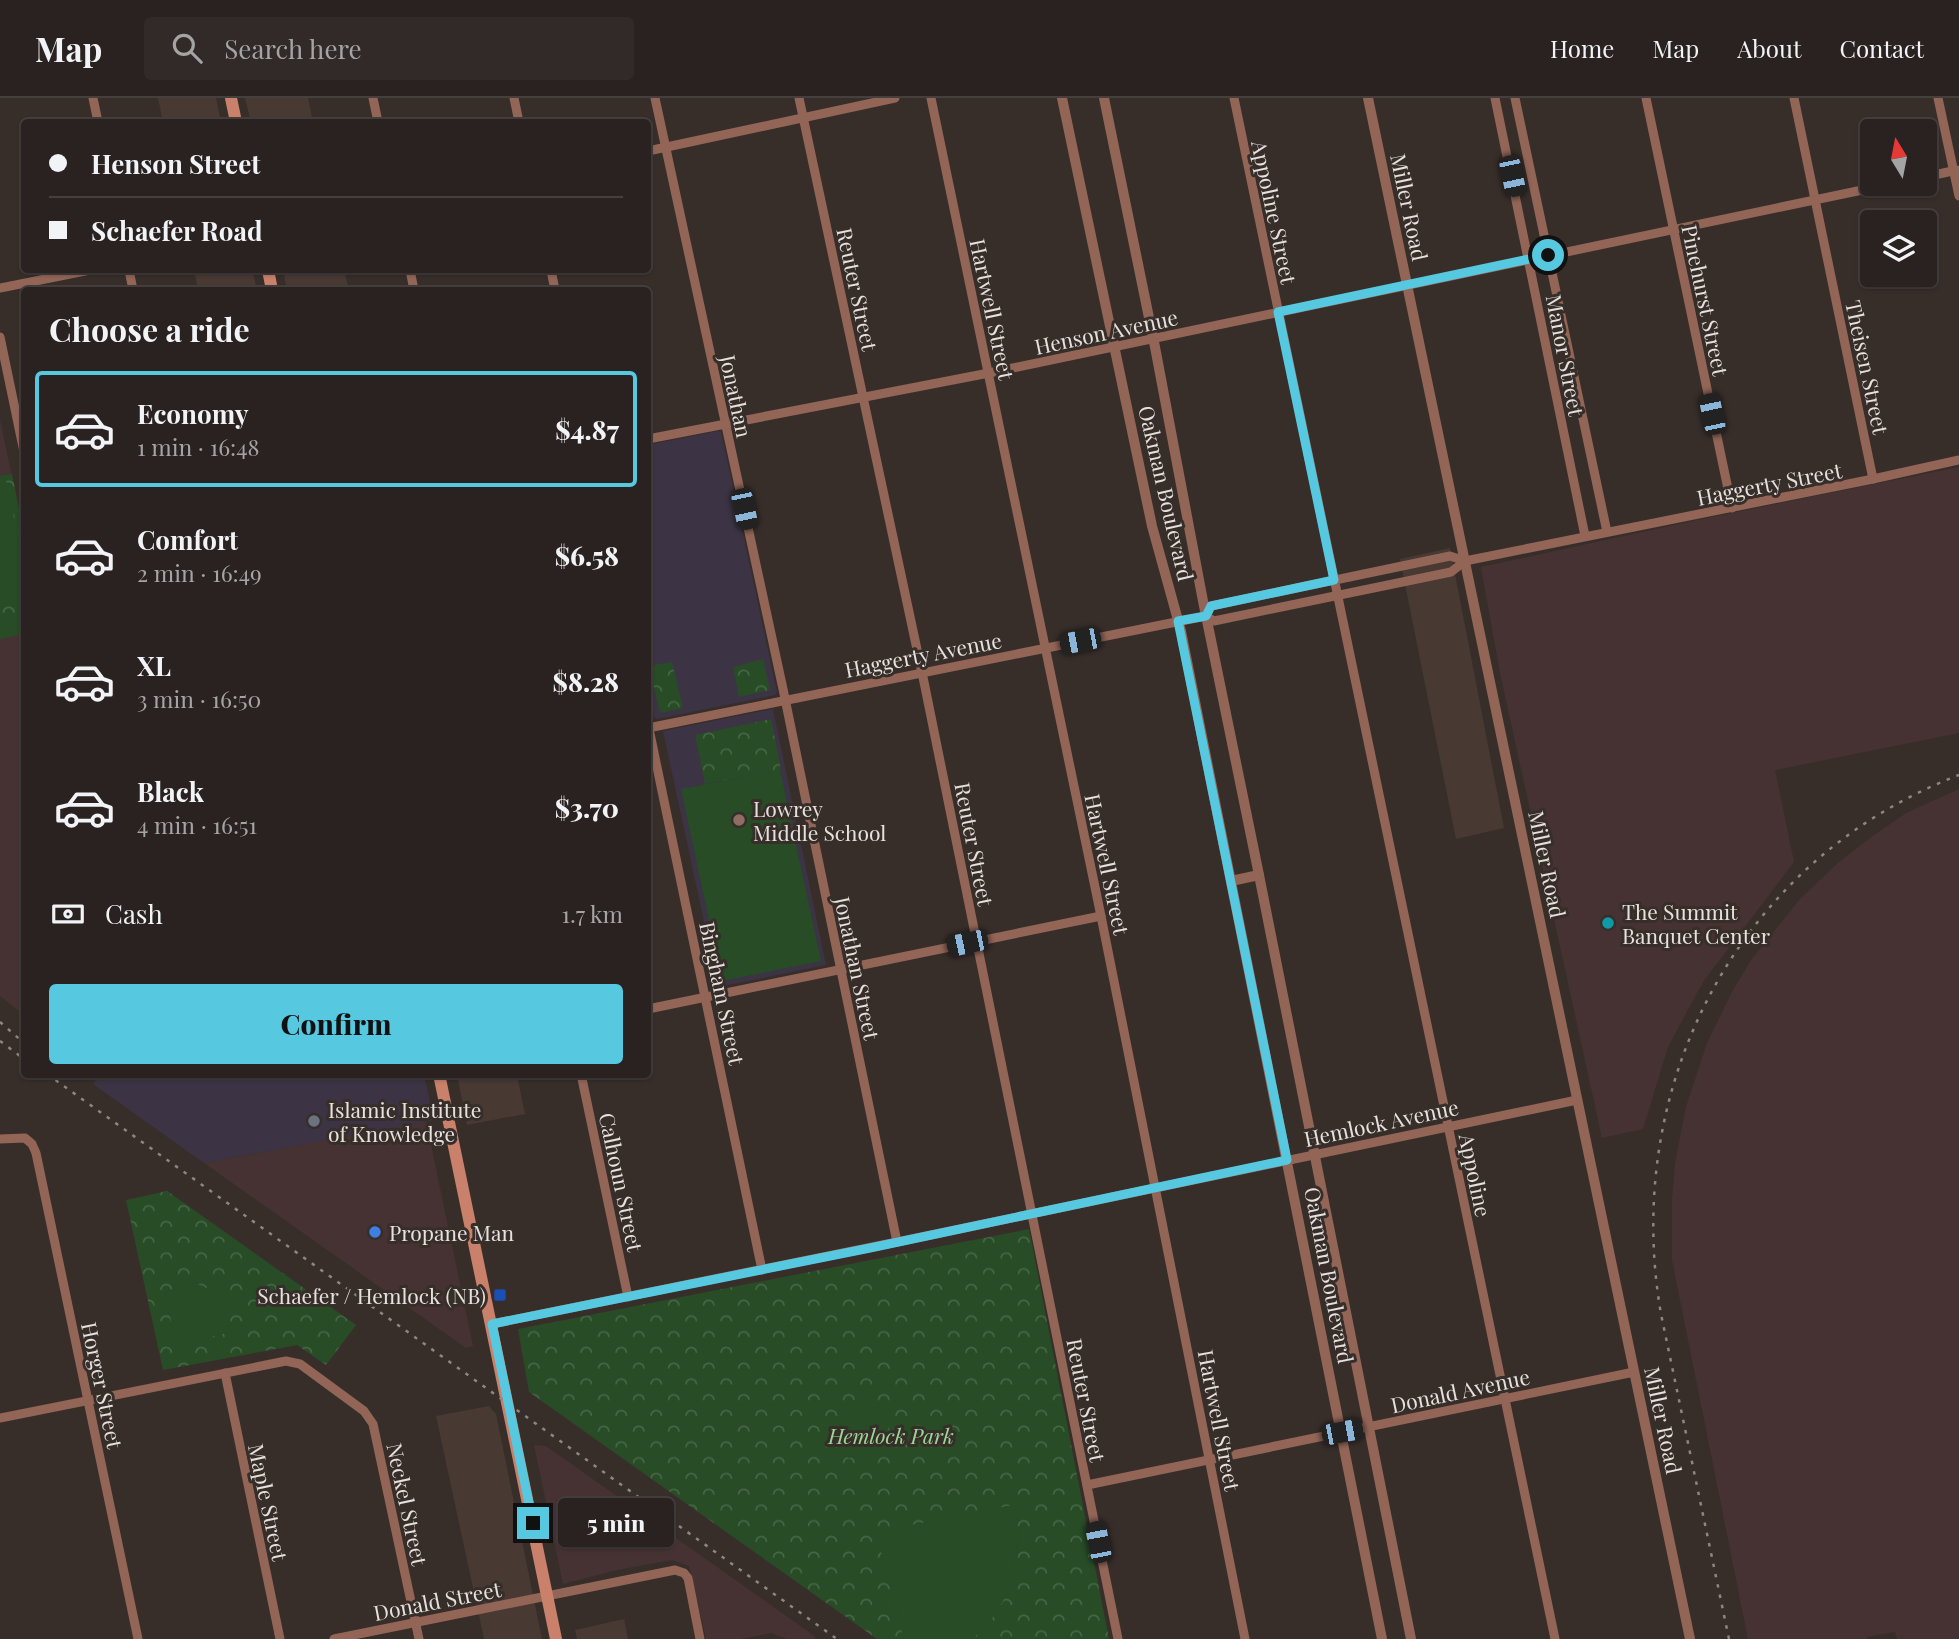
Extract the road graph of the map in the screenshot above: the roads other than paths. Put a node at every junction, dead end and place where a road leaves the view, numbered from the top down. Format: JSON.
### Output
{"nodes":[{"id":1,"x":93,"y":98,"type":"edge"},
{"id":2,"x":231,"y":98,"type":"edge"},
{"id":3,"x":373,"y":98,"type":"edge"},
{"id":4,"x":514,"y":98,"type":"edge"},
{"id":5,"x":655,"y":98,"type":"edge"},
{"id":6,"x":800,"y":98,"type":"edge"},
{"id":7,"x":895,"y":98,"type":"edge"},
{"id":8,"x":931,"y":98,"type":"edge"},
{"id":9,"x":1062,"y":98,"type":"edge"},
{"id":10,"x":1104,"y":98,"type":"edge"},
{"id":11,"x":1234,"y":98,"type":"edge"},
{"id":12,"x":1368,"y":98,"type":"edge"},
{"id":13,"x":1495,"y":98,"type":"edge"},
{"id":14,"x":1515,"y":98,"type":"edge"},
{"id":15,"x":1646,"y":98,"type":"edge"},
{"id":16,"x":1794,"y":98,"type":"edge"},
{"id":17,"x":1938,"y":98,"type":"edge"},
{"id":18,"x":804,"y":118,"type":"junction"},
{"id":19,"x":97,"y":119,"type":"edge"},
{"id":20,"x":235,"y":119,"type":"edge"},
{"id":21,"x":377,"y":119,"type":"edge"},
{"id":22,"x":518,"y":119,"type":"edge"},
{"id":23,"x":665,"y":147,"type":"junction"},
{"id":24,"x":651,"y":150,"type":"edge"},
{"id":25,"x":1956,"y":170,"type":"edge"},
{"id":26,"x":1937,"y":174,"type":"edge"},
{"id":27,"x":1860,"y":191,"type":"edge"},
{"id":28,"x":1959,"y":196,"type":"edge"},
{"id":29,"x":1815,"y":200,"type":"junction"},
{"id":30,"x":1673,"y":229,"type":"junction"},
{"id":31,"x":1548,"y":255,"type":"junction"},
{"id":32,"x":1529,"y":259,"type":"junction"},
{"id":33,"x":75,"y":273,"type":"edge"},
{"id":34,"x":1407,"y":285,"type":"junction"},
{"id":35,"x":0,"y":288,"type":"edge"},
{"id":36,"x":1278,"y":312,"type":"junction"},
{"id":37,"x":0,"y":337,"type":"edge"},
{"id":38,"x":1153,"y":339,"type":"junction"},
{"id":39,"x":1115,"y":346,"type":"junction"},
{"id":40,"x":989,"y":373,"type":"junction"},
{"id":41,"x":863,"y":398,"type":"junction"},
{"id":42,"x":725,"y":423,"type":"junction"},
{"id":43,"x":21,"y":438,"type":"edge"},
{"id":44,"x":651,"y":438,"type":"edge"},
{"id":45,"x":1959,"y":460,"type":"edge"},
{"id":46,"x":1873,"y":480,"type":"junction"},
{"id":47,"x":1732,"y":508,"type":"junction"},
{"id":48,"x":1607,"y":532,"type":"junction"},
{"id":49,"x":1584,"y":536,"type":"junction"},
{"id":50,"x":1465,"y":561,"type":"junction"},
{"id":51,"x":1405,"y":565,"type":"junction"},
{"id":52,"x":1334,"y":580,"type":"junction"},
{"id":53,"x":1408,"y":581,"type":"junction"},
{"id":54,"x":1274,"y":593,"type":"junction"},
{"id":55,"x":1338,"y":596,"type":"junction"},
{"id":56,"x":1276,"y":608,"type":"junction"},
{"id":57,"x":1206,"y":616,"type":"junction"},
{"id":58,"x":1178,"y":621,"type":"junction"},
{"id":59,"x":1045,"y":648,"type":"junction"},
{"id":60,"x":922,"y":672,"type":"junction"},
{"id":61,"x":785,"y":700,"type":"junction"},
{"id":62,"x":651,"y":726,"type":"edge"},
{"id":63,"x":651,"y":741,"type":"edge"},
{"id":64,"x":1259,"y":875,"type":"junction"},
{"id":65,"x":1231,"y":881,"type":"junction"},
{"id":66,"x":1101,"y":916,"type":"junction"},
{"id":67,"x":977,"y":942,"type":"junction"},
{"id":68,"x":840,"y":969,"type":"junction"},
{"id":69,"x":706,"y":997,"type":"junction"},
{"id":70,"x":651,"y":1008,"type":"edge"},
{"id":71,"x":440,"y":1078,"type":"edge"},
{"id":72,"x":582,"y":1078,"type":"edge"},
{"id":73,"x":1577,"y":1100,"type":"junction"},
{"id":74,"x":1448,"y":1126,"type":"junction"},
{"id":75,"x":0,"y":1139,"type":"edge"},
{"id":76,"x":1315,"y":1154,"type":"junction"},
{"id":77,"x":1287,"y":1160,"type":"junction"},
{"id":78,"x":1155,"y":1187,"type":"junction"},
{"id":79,"x":1032,"y":1213,"type":"junction"},
{"id":80,"x":897,"y":1242,"type":"junction"},
{"id":81,"x":762,"y":1270,"type":"junction"},
{"id":82,"x":628,"y":1297,"type":"junction"},
{"id":83,"x":492,"y":1324,"type":"junction"},
{"id":84,"x":1634,"y":1372,"type":"junction"},
{"id":85,"x":225,"y":1373,"type":"junction"},
{"id":86,"x":1505,"y":1399,"type":"junction"},
{"id":87,"x":88,"y":1400,"type":"junction"},
{"id":88,"x":0,"y":1418,"type":"edge"},
{"id":89,"x":1369,"y":1427,"type":"junction"},
{"id":90,"x":1342,"y":1432,"type":"junction"},
{"id":91,"x":1210,"y":1460,"type":"junction"},
{"id":92,"x":1087,"y":1485,"type":"junction"},
{"id":93,"x":547,"y":1597,"type":"junction"},
{"id":94,"x":416,"y":1622,"type":"junction"},
{"id":95,"x":138,"y":1639,"type":"edge"},
{"id":96,"x":280,"y":1639,"type":"edge"},
{"id":97,"x":334,"y":1639,"type":"edge"},
{"id":98,"x":419,"y":1639,"type":"edge"},
{"id":99,"x":556,"y":1639,"type":"edge"},
{"id":100,"x":700,"y":1639,"type":"edge"},
{"id":101,"x":1118,"y":1639,"type":"edge"},
{"id":102,"x":1245,"y":1639,"type":"edge"},
{"id":103,"x":1382,"y":1639,"type":"edge"},
{"id":104,"x":1411,"y":1639,"type":"edge"},
{"id":105,"x":1555,"y":1639,"type":"edge"},
{"id":106,"x":1690,"y":1639,"type":"edge"}],
"edges":[{"from":1,"to":19,"type":"street"},
{"from":2,"to":20,"type":"main road"},
{"from":3,"to":21,"type":"street"},
{"from":4,"to":22,"type":"street"},
{"from":5,"to":23,"type":"street","name":"Jonathan"},
{"from":6,"to":18,"type":"street","name":"Reuter Street"},
{"from":7,"to":18,"type":"street"},
{"from":8,"to":40,"type":"street","name":"Hartwell Street"},
{"from":9,"to":39,"type":"street","name":"Oakman Boulevard"},
{"from":10,"to":38,"type":"street","name":"Oakman Boulevard"},
{"from":11,"to":36,"type":"street","name":"Appoline Street"},
{"from":12,"to":34,"type":"street","name":"Miller Road"},
{"from":13,"to":32,"type":"street","name":"Manor Street"},
{"from":14,"to":31,"type":"street","name":"Manor Street"},
{"from":15,"to":30,"type":"street","name":"Pinehurst Street"},
{"from":16,"to":29,"type":"street","name":"Theisen Street"},
{"from":17,"to":25,"type":"street"},
{"from":18,"to":23,"type":"street"},
{"from":18,"to":41,"type":"street","name":"Reuter Street"},
{"from":23,"to":24,"type":"street"},
{"from":23,"to":42,"type":"street","name":"Jonathan"},
{"from":25,"to":26,"type":"street"},
{"from":25,"to":28,"type":"street"},
{"from":27,"to":29,"type":"street"},
{"from":29,"to":30,"type":"street"},
{"from":29,"to":46,"type":"street","name":"Theisen Street"},
{"from":30,"to":31,"type":"street"},
{"from":30,"to":47,"type":"street","name":"Pinehurst Street"},
{"from":31,"to":32,"type":"street"},
{"from":31,"to":48,"type":"street","name":"Manor Street"},
{"from":32,"to":34,"type":"street","name":"Henson Avenue"},
{"from":32,"to":49,"type":"street","name":"Manor Street"},
{"from":33,"to":35,"type":"street"},
{"from":34,"to":36,"type":"street","name":"Henson Avenue"},
{"from":34,"to":50,"type":"street","name":"Miller Road"},
{"from":36,"to":38,"type":"street","name":"Henson Avenue"},
{"from":36,"to":52,"type":"street","name":"Appoline Street"},
{"from":37,"to":43,"type":"street"},
{"from":38,"to":39,"type":"street","name":"Henson Avenue"},
{"from":38,"to":57,"type":"street","name":"Oakman Boulevard"},
{"from":39,"to":40,"type":"street","name":"Henson Avenue"},
{"from":39,"to":58,"type":"street","name":"Oakman Boulevard"},
{"from":40,"to":41,"type":"street","name":"Henson Avenue"},
{"from":40,"to":59,"type":"street","name":"Hartwell Street"},
{"from":41,"to":42,"type":"street","name":"Henson Avenue"},
{"from":41,"to":60,"type":"street","name":"Reuter Street"},
{"from":42,"to":44,"type":"street","name":"Henson Avenue"},
{"from":42,"to":61,"type":"street","name":"Jonathan"},
{"from":45,"to":46,"type":"street","name":"Haggerty Street"},
{"from":46,"to":47,"type":"street","name":"Haggerty Street"},
{"from":47,"to":48,"type":"street","name":"Haggerty Street"},
{"from":48,"to":49,"type":"street","name":"Haggerty Street"},
{"from":49,"to":50,"type":"street","name":"Haggerty Avenue"},
{"from":50,"to":51,"type":"street","name":"Haggerty Avenue"},
{"from":50,"to":53,"type":"street","name":"Haggerty Avenue"},
{"from":50,"to":73,"type":"street","name":"Miller Road"},
{"from":51,"to":52,"type":"street","name":"Haggerty Avenue"},
{"from":51,"to":53,"type":"street"},
{"from":52,"to":54,"type":"street","name":"Haggerty Avenue"},
{"from":52,"to":55,"type":"street","name":"Appoline Street"},
{"from":53,"to":55,"type":"street","name":"Haggerty Avenue"},
{"from":54,"to":56,"type":"street"},
{"from":54,"to":57,"type":"street","name":"Haggerty Avenue"},
{"from":55,"to":56,"type":"street","name":"Haggerty Avenue"},
{"from":55,"to":74,"type":"street","name":"Appoline"},
{"from":56,"to":57,"type":"street","name":"Haggerty Avenue"},
{"from":57,"to":58,"type":"street","name":"Haggerty Avenue"},
{"from":57,"to":64,"type":"street","name":"Oakman Boulevard"},
{"from":58,"to":59,"type":"street","name":"Haggerty Avenue"},
{"from":58,"to":65,"type":"street","name":"Oakman Boulevard"},
{"from":59,"to":60,"type":"street","name":"Haggerty Avenue"},
{"from":59,"to":66,"type":"street","name":"Hartwell Street"},
{"from":60,"to":61,"type":"street","name":"Haggerty Avenue"},
{"from":60,"to":67,"type":"street","name":"Reuter Street"},
{"from":61,"to":62,"type":"street","name":"Haggerty Avenue"},
{"from":61,"to":68,"type":"street","name":"Jonathan Street"},
{"from":63,"to":69,"type":"street","name":"Bingham Street"},
{"from":64,"to":65,"type":"street"},
{"from":64,"to":76,"type":"street","name":"Oakman Boulevard"},
{"from":65,"to":77,"type":"street","name":"Oakman Boulevard"},
{"from":66,"to":67,"type":"street"},
{"from":66,"to":78,"type":"street","name":"Hartwell Street"},
{"from":67,"to":68,"type":"street"},
{"from":67,"to":79,"type":"street","name":"Reuter Street"},
{"from":68,"to":69,"type":"street"},
{"from":68,"to":80,"type":"street","name":"Jonathan Street"},
{"from":69,"to":70,"type":"street"},
{"from":69,"to":81,"type":"street","name":"Bingham Street"},
{"from":71,"to":83,"type":"main road"},
{"from":72,"to":82,"type":"street","name":"Calhoun Street"},
{"from":73,"to":74,"type":"street","name":"Hemlock Avenue"},
{"from":73,"to":84,"type":"street","name":"Miller Road"},
{"from":74,"to":76,"type":"street","name":"Hemlock Avenue"},
{"from":74,"to":86,"type":"street","name":"Appoline"},
{"from":75,"to":87,"type":"street","name":"Horger Street"},
{"from":76,"to":77,"type":"street","name":"Hemlock Avenue"},
{"from":76,"to":89,"type":"street","name":"Oakman Boulevard"},
{"from":77,"to":78,"type":"street","name":"Hemlock Avenue"},
{"from":77,"to":90,"type":"street","name":"Oakman Boulevard"},
{"from":78,"to":79,"type":"street","name":"Hemlock Avenue"},
{"from":78,"to":91,"type":"street","name":"Hartwell Street"},
{"from":79,"to":80,"type":"street","name":"Hemlock Avenue"},
{"from":79,"to":92,"type":"street","name":"Reuter Street"},
{"from":80,"to":81,"type":"street","name":"Hemlock Avenue"},
{"from":81,"to":82,"type":"street","name":"Hemlock Avenue"},
{"from":82,"to":83,"type":"street","name":"Hemlock Avenue"},
{"from":83,"to":93,"type":"main road"},
{"from":84,"to":86,"type":"street","name":"Donald Avenue"},
{"from":84,"to":106,"type":"street","name":"Miller Road"},
{"from":85,"to":87,"type":"street"},
{"from":85,"to":94,"type":"street","name":"Neckel Street"},
{"from":85,"to":96,"type":"street","name":"Maple Street"},
{"from":86,"to":89,"type":"street","name":"Donald Avenue"},
{"from":86,"to":105,"type":"street","name":"Appoline"},
{"from":87,"to":88,"type":"street"},
{"from":87,"to":95,"type":"street","name":"Horger Street"},
{"from":89,"to":90,"type":"street","name":"Donald Avenue"},
{"from":89,"to":104,"type":"street","name":"Oakman Boulevard"},
{"from":90,"to":91,"type":"street","name":"Donald Avenue"},
{"from":90,"to":103,"type":"street","name":"Oakman Boulevard"},
{"from":91,"to":92,"type":"street","name":"Donald Avenue"},
{"from":91,"to":102,"type":"street","name":"Hartwell Street"},
{"from":92,"to":101,"type":"street","name":"Reuter Street"},
{"from":93,"to":94,"type":"street","name":"Donald Street"},
{"from":93,"to":99,"type":"main road"},
{"from":93,"to":100,"type":"street"},
{"from":94,"to":97,"type":"street","name":"Donald Street"},
{"from":94,"to":98,"type":"street","name":"Neckel Street"}]}
